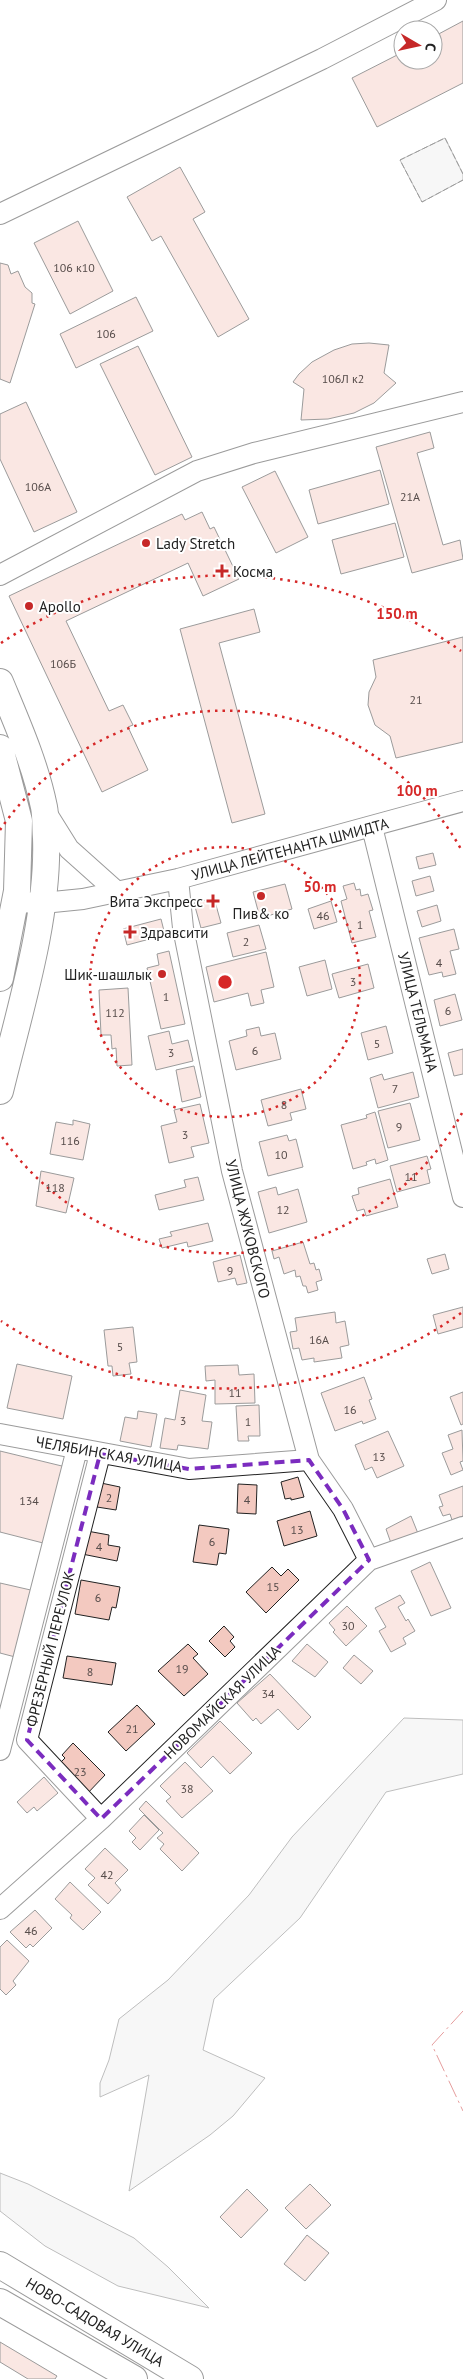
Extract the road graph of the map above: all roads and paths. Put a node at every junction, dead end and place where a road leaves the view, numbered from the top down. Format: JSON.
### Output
{"nodes":[{"id":1,"x":436,"y":0,"type":"edge"},
{"id":2,"x":0,"y":214,"type":"edge"},
{"id":3,"x":463,"y":402,"type":"edge"},
{"id":4,"x":0,"y":575,"type":"edge"},
{"id":5,"x":0,"y":682,"type":"edge"},
{"id":6,"x":0,"y":748,"type":"edge"},
{"id":7,"x":463,"y":801,"type":"edge"},
{"id":8,"x":44,"y":809,"type":"junction"},
{"id":9,"x":372,"y":827,"type":"junction"},
{"id":10,"x":178,"y":879,"type":"junction"},
{"id":11,"x":116,"y":891,"type":"junction"},
{"id":12,"x":16,"y":902,"type":"junction"},
{"id":13,"x":43,"y":903,"type":"junction"},
{"id":14,"x":0,"y":978,"type":"edge"},
{"id":15,"x":0,"y":1091,"type":"edge"},
{"id":16,"x":463,"y":1197,"type":"edge"},
{"id":17,"x":0,"y":1434,"type":"edge"},
{"id":18,"x":77,"y":1449,"type":"junction"},
{"id":19,"x":100,"y":1454,"type":"junction"},
{"id":20,"x":309,"y":1460,"type":"junction"},
{"id":21,"x":463,"y":1527,"type":"edge"},
{"id":22,"x":369,"y":1560,"type":"junction"},
{"id":23,"x":0,"y":1750,"type":"edge"},
{"id":24,"x":101,"y":1818,"type":"junction"},
{"id":25,"x":0,"y":1909,"type":"edge"},
{"id":26,"x":0,"y":2265,"type":"edge"},
{"id":27,"x":0,"y":2302,"type":"edge"},
{"id":28,"x":134,"y":2379,"type":"edge"},
{"id":29,"x":190,"y":2379,"type":"edge"}],
"edges":[{"from":1,"to":2,"type":"street"},
{"from":3,"to":4,"type":"street"},
{"from":5,"to":8,"type":"main road"},
{"from":6,"to":12,"type":"main road"},
{"from":7,"to":9,"type":"street","name":"УЛИЦА ЛЕЙТЕНАНТА ШМИДТА"},
{"from":8,"to":11,"type":"street"},
{"from":8,"to":13,"type":"main road"},
{"from":9,"to":10,"type":"street","name":"УЛИЦА ЛЕЙТЕНАНТА ШМИДТА"},
{"from":9,"to":16,"type":"street","name":"УЛИЦА ТЕЛЬМАНА"},
{"from":10,"to":11,"type":"street","name":"УЛИЦА ЛЕЙТЕНАНТА ШМИДТА"},
{"from":10,"to":20,"type":"street","name":"УЛИЦА ЖУКОВСКОГО"},
{"from":11,"to":13,"type":"street","name":"УЛИЦА ЛЕЙТЕНАНТА ШМИДТА"},
{"from":12,"to":13,"type":"street","name":"УЛИЦА ЛЕЙТЕНАНТА ШМИДТА"},
{"from":12,"to":14,"type":"main road"},
{"from":13,"to":15,"type":"main road"},
{"from":17,"to":18,"type":"street","name":"ЧЕЛЯБИНСКАЯ УЛИЦА"},
{"from":18,"to":19,"type":"street","name":"ЧЕЛЯБИНСКАЯ УЛИЦА"},
{"from":18,"to":23,"type":"street"},
{"from":19,"to":20,"type":"street","name":"ЧЕЛЯБИНСКАЯ УЛИЦА"},
{"from":19,"to":24,"type":"street","name":"ФРЕЗЕРНЫЙ ПЕРЕУЛОК"},
{"from":20,"to":22,"type":"street","name":"УЛИЦА ЖУКОВСКОГО"},
{"from":21,"to":22,"type":"street","name":"НОВОМАЙСКАЯ УЛИЦА"},
{"from":22,"to":24,"type":"street","name":"НОВОМАЙСКАЯ УЛИЦА"},
{"from":24,"to":25,"type":"street","name":"НОВОМАЙСКАЯ УЛИЦА"},
{"from":26,"to":29,"type":"main road","name":"НОВО-САДОВАЯ УЛИЦА"},
{"from":27,"to":28,"type":"main road","name":"НОВО-САДОВАЯ УЛИЦА"}]}
